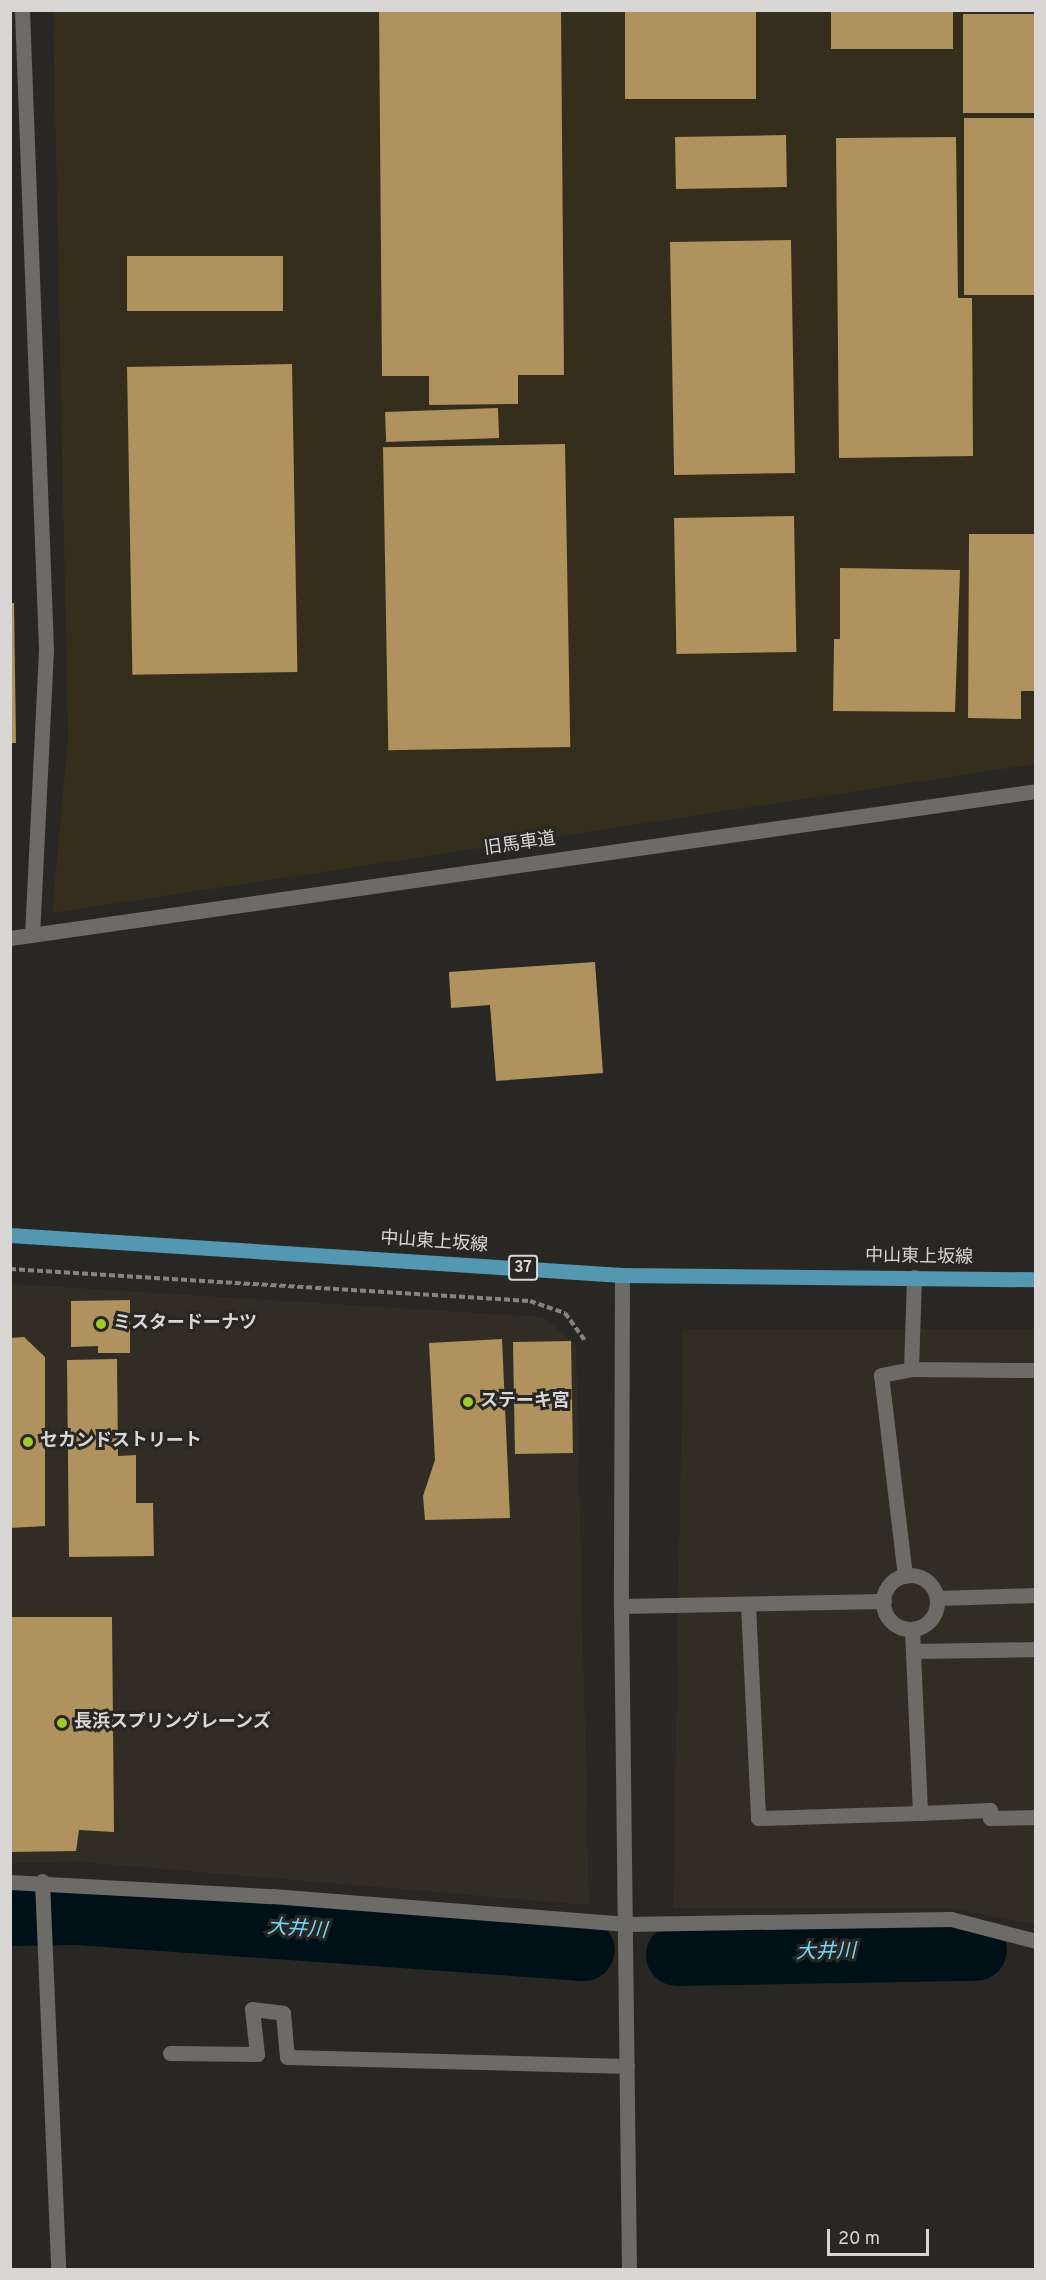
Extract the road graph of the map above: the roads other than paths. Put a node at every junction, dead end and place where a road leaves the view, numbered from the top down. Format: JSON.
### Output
{"nodes":[{"id":1,"x":22,"y":10,"type":"edge"},
{"id":2,"x":1035,"y":791,"type":"edge"},
{"id":3,"x":32,"y":935,"type":"junction"},
{"id":4,"x":10,"y":938,"type":"edge"},
{"id":5,"x":10,"y":1235,"type":"edge"},
{"id":6,"x":622,"y":1275,"type":"junction"},
{"id":7,"x":914,"y":1276,"type":"junction"},
{"id":8,"x":1035,"y":1279,"type":"edge"},
{"id":9,"x":911,"y":1369,"type":"junction"},
{"id":10,"x":1035,"y":1370,"type":"edge"},
{"id":11,"x":905,"y":1576,"type":"junction"},
{"id":12,"x":1035,"y":1595,"type":"edge"},
{"id":13,"x":937,"y":1598,"type":"junction"},
{"id":14,"x":884,"y":1601,"type":"junction"},
{"id":15,"x":748,"y":1604,"type":"junction"},
{"id":16,"x":621,"y":1606,"type":"junction"},
{"id":17,"x":912,"y":1629,"type":"junction"},
{"id":18,"x":1035,"y":1649,"type":"edge"},
{"id":19,"x":914,"y":1651,"type":"junction"},
{"id":20,"x":920,"y":1813,"type":"junction"},
{"id":21,"x":1035,"y":1817,"type":"edge"},
{"id":22,"x":42,"y":1881,"type":"junction"},
{"id":23,"x":10,"y":1882,"type":"edge"},
{"id":24,"x":627,"y":1924,"type":"junction"},
{"id":25,"x":1035,"y":1941,"type":"edge"},
{"id":26,"x":171,"y":2053,"type":"dead end"},
{"id":27,"x":627,"y":2067,"type":"junction"},
{"id":28,"x":58,"y":2270,"type":"edge"},
{"id":29,"x":629,"y":2270,"type":"edge"}],
"edges":[{"from":1,"to":3,"type":"street"},
{"from":2,"to":3,"type":"street","name":"旧馬車道"},
{"from":3,"to":4,"type":"street","name":"旧馬車道"},
{"from":5,"to":6,"type":"main road","name":"中山東上坂線","number":"37"},
{"from":6,"to":7,"type":"main road","name":"中山東上坂線","number":"37"},
{"from":6,"to":16,"type":"street"},
{"from":7,"to":8,"type":"main road","name":"中山東上坂線","number":"37"},
{"from":7,"to":9,"type":"street"},
{"from":9,"to":10,"type":"street"},
{"from":9,"to":11,"type":"street"},
{"from":11,"to":13,"type":"street"},
{"from":11,"to":14,"type":"street"},
{"from":12,"to":13,"type":"street"},
{"from":13,"to":17,"type":"street"},
{"from":14,"to":15,"type":"street"},
{"from":14,"to":17,"type":"street"},
{"from":15,"to":16,"type":"street"},
{"from":15,"to":20,"type":"street"},
{"from":16,"to":24,"type":"street"},
{"from":17,"to":19,"type":"street"},
{"from":18,"to":19,"type":"street"},
{"from":19,"to":20,"type":"street"},
{"from":20,"to":21,"type":"street"},
{"from":22,"to":23,"type":"street"},
{"from":22,"to":24,"type":"street"},
{"from":22,"to":28,"type":"street"},
{"from":24,"to":25,"type":"street"},
{"from":24,"to":27,"type":"street"},
{"from":26,"to":27,"type":"street"},
{"from":27,"to":29,"type":"street"}]}
